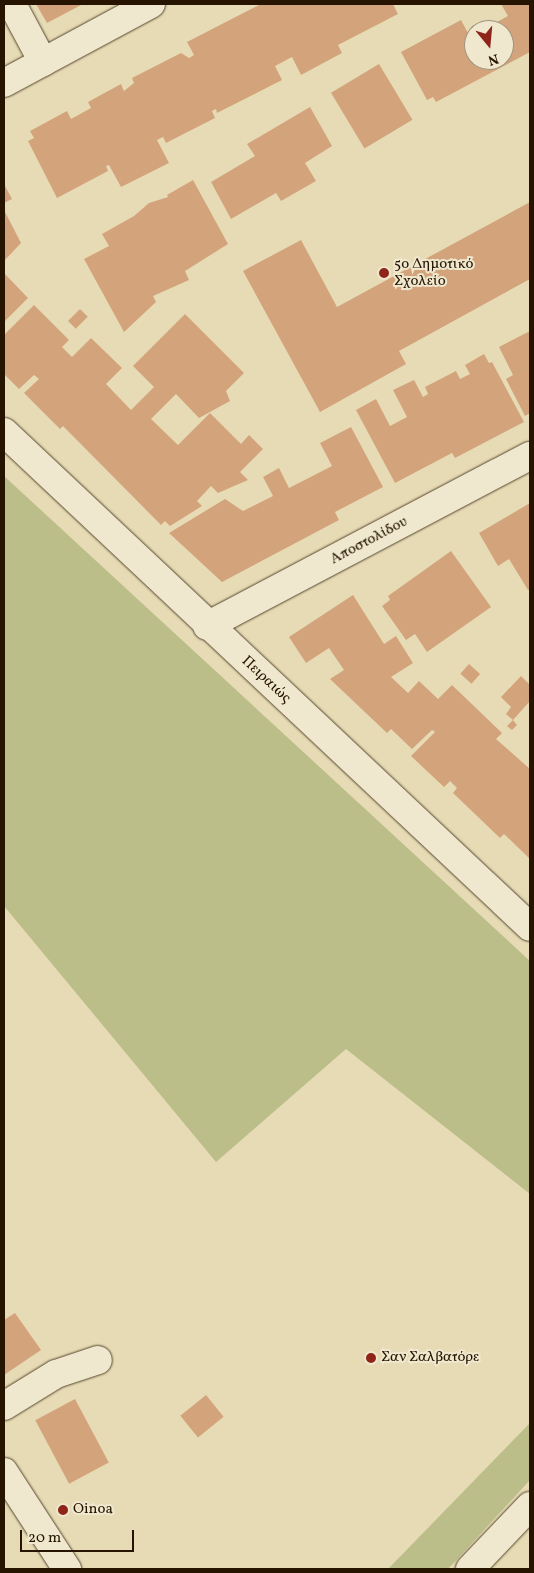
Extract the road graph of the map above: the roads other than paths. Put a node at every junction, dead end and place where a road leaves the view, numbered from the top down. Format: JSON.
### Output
{"nodes":[{"id":1,"x":12,"y":4,"type":"edge"},
{"id":2,"x":151,"y":4,"type":"edge"},
{"id":3,"x":43,"y":62,"type":"junction"},
{"id":4,"x":4,"y":83,"type":"edge"},
{"id":5,"x":4,"y":432,"type":"edge"},
{"id":6,"x":530,"y":456,"type":"edge"},
{"id":7,"x":207,"y":626,"type":"junction"},
{"id":8,"x":530,"y":927,"type":"edge"},
{"id":9,"x":98,"y":1360,"type":"dead end"},
{"id":10,"x":4,"y":1406,"type":"edge"},
{"id":11,"x":4,"y":1472,"type":"edge"},
{"id":12,"x":530,"y":1506,"type":"edge"},
{"id":13,"x":67,"y":1569,"type":"edge"},
{"id":14,"x":470,"y":1569,"type":"edge"}],
"edges":[{"from":1,"to":3,"type":"street"},
{"from":2,"to":3,"type":"street"},
{"from":3,"to":4,"type":"street"},
{"from":5,"to":7,"type":"street","name":"Πειραιώς"},
{"from":6,"to":7,"type":"street","name":"Αποστολίδου"},
{"from":7,"to":8,"type":"street","name":"Πειραιώς"},
{"from":9,"to":10,"type":"street"},
{"from":11,"to":13,"type":"street"},
{"from":12,"to":14,"type":"street"}]}
